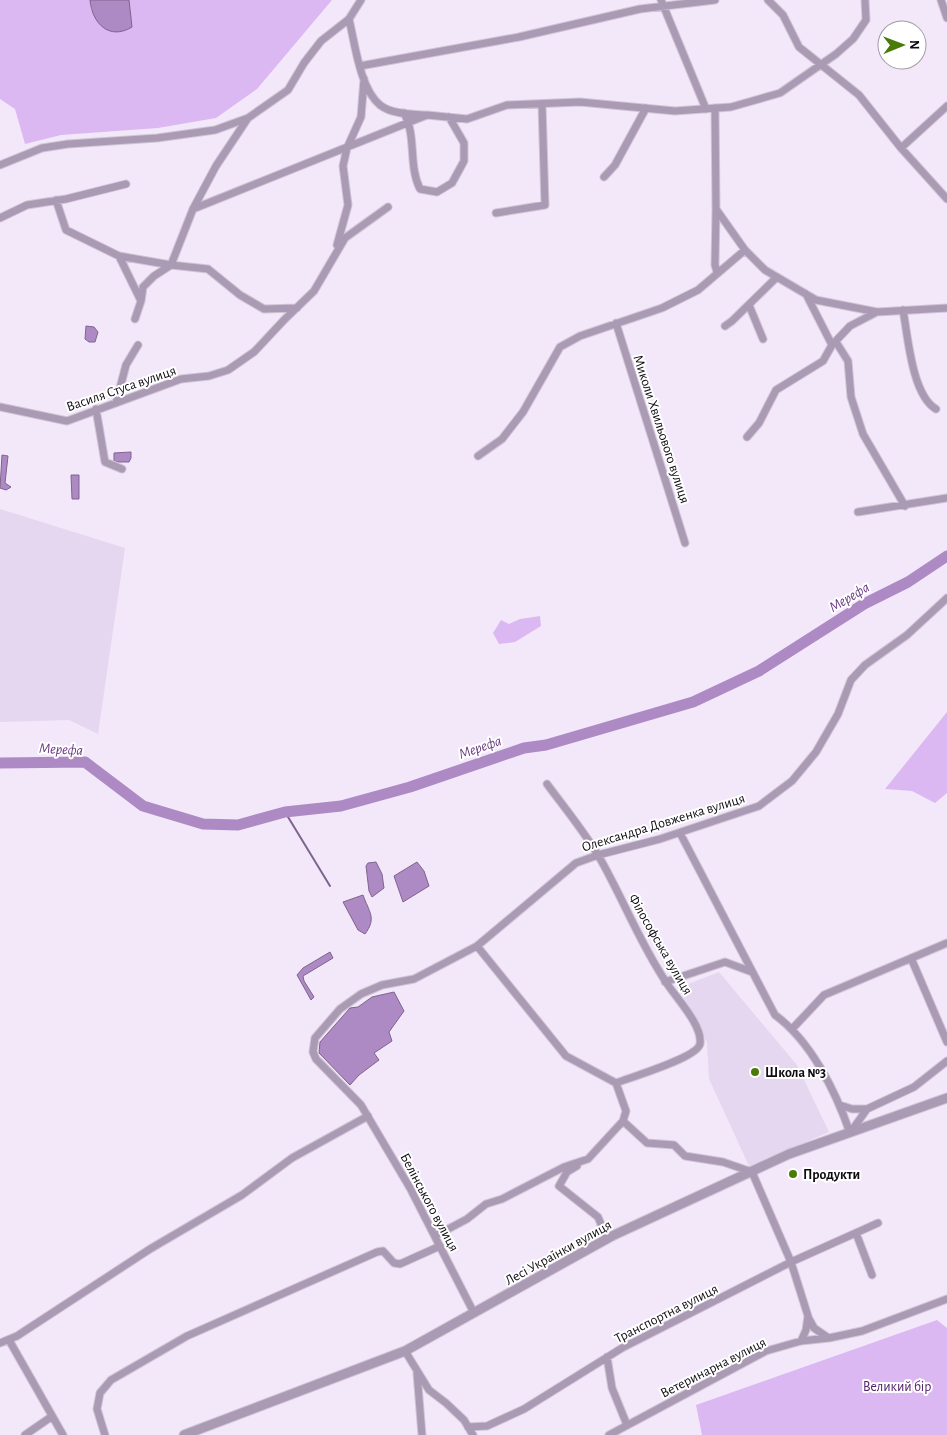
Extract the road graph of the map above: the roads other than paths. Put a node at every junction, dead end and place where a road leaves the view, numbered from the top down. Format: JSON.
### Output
{"nodes":[{"id":1,"x":362,"y":0,"type":"edge"},
{"id":2,"x":715,"y":0,"type":"edge"},
{"id":3,"x":768,"y":0,"type":"edge"},
{"id":4,"x":865,"y":0,"type":"edge"},
{"id":5,"x":941,"y":0,"type":"edge"},
{"id":6,"x":662,"y":3,"type":"edge"},
{"id":7,"x":947,"y":18,"type":"edge"},
{"id":8,"x":349,"y":19,"type":"junction"},
{"id":9,"x":820,"y":65,"type":"junction"},
{"id":10,"x":360,"y":66,"type":"junction"},
{"id":11,"x":364,"y":78,"type":"junction"},
{"id":12,"x":542,"y":104,"type":"junction"},
{"id":13,"x":947,"y":106,"type":"edge"},
{"id":14,"x":646,"y":108,"type":"junction"},
{"id":15,"x":714,"y":108,"type":"junction"},
{"id":16,"x":706,"y":109,"type":"junction"},
{"id":17,"x":404,"y":114,"type":"junction"},
{"id":18,"x":427,"y":115,"type":"junction"},
{"id":19,"x":449,"y":117,"type":"junction"},
{"id":20,"x":248,"y":118,"type":"junction"},
{"id":21,"x":409,"y":122,"type":"junction"},
{"id":22,"x":347,"y":148,"type":"junction"},
{"id":23,"x":902,"y":148,"type":"junction"},
{"id":24,"x":0,"y":165,"type":"edge"},
{"id":25,"x":604,"y":177,"type":"dead end"},
{"id":26,"x":126,"y":184,"type":"dead end"},
{"id":27,"x":947,"y":198,"type":"edge"},
{"id":28,"x":56,"y":200,"type":"junction"},
{"id":29,"x":388,"y":207,"type":"dead end"},
{"id":30,"x":193,"y":209,"type":"junction"},
{"id":31,"x":716,"y":209,"type":"junction"},
{"id":32,"x":496,"y":213,"type":"dead end"},
{"id":33,"x":0,"y":218,"type":"edge"},
{"id":34,"x":745,"y":250,"type":"junction"},
{"id":35,"x":119,"y":256,"type":"junction"},
{"id":36,"x":334,"y":257,"type":"junction"},
{"id":37,"x":171,"y":265,"type":"junction"},
{"id":38,"x":717,"y":272,"type":"junction"},
{"id":39,"x":778,"y":277,"type":"junction"},
{"id":40,"x":806,"y":294,"type":"junction"},
{"id":41,"x":142,"y":301,"type":"junction"},
{"id":42,"x":749,"y":305,"type":"junction"},
{"id":43,"x":296,"y":308,"type":"junction"},
{"id":44,"x":947,"y":308,"type":"edge"},
{"id":45,"x":903,"y":310,"type":"junction"},
{"id":46,"x":877,"y":312,"type":"junction"},
{"id":47,"x":135,"y":319,"type":"dead end"},
{"id":48,"x":616,"y":323,"type":"junction"},
{"id":49,"x":724,"y":326,"type":"dead end"},
{"id":50,"x":763,"y":339,"type":"dead end"},
{"id":51,"x":834,"y":343,"type":"junction"},
{"id":52,"x":138,"y":345,"type":"dead end"},
{"id":53,"x":116,"y":403,"type":"junction"},
{"id":54,"x":0,"y":407,"type":"edge"},
{"id":55,"x":936,"y":409,"type":"dead end"},
{"id":56,"x":96,"y":410,"type":"junction"},
{"id":57,"x":747,"y":437,"type":"dead end"},
{"id":58,"x":478,"y":456,"type":"dead end"},
{"id":59,"x":122,"y":469,"type":"dead end"},
{"id":60,"x":947,"y":498,"type":"edge"},
{"id":61,"x":905,"y":506,"type":"junction"},
{"id":62,"x":858,"y":512,"type":"dead end"},
{"id":63,"x":685,"y":543,"type":"dead end"},
{"id":64,"x":947,"y":598,"type":"edge"},
{"id":65,"x":547,"y":784,"type":"dead end"},
{"id":66,"x":680,"y":833,"type":"junction"},
{"id":67,"x":598,"y":855,"type":"junction"},
{"id":68,"x":947,"y":942,"type":"edge"},
{"id":69,"x":478,"y":946,"type":"junction"},
{"id":70,"x":911,"y":958,"type":"junction"},
{"id":71,"x":752,"y":972,"type":"junction"},
{"id":72,"x":665,"y":982,"type":"junction"},
{"id":73,"x":793,"y":1028,"type":"junction"},
{"id":74,"x":947,"y":1042,"type":"edge"},
{"id":75,"x":947,"y":1061,"type":"edge"},
{"id":76,"x":616,"y":1083,"type":"junction"},
{"id":77,"x":947,"y":1098,"type":"edge"},
{"id":78,"x":361,"y":1105,"type":"joint"},
{"id":79,"x":840,"y":1105,"type":"junction"},
{"id":80,"x":867,"y":1109,"type":"junction"},
{"id":81,"x":368,"y":1116,"type":"junction"},
{"id":82,"x":623,"y":1121,"type":"junction"},
{"id":83,"x":850,"y":1133,"type":"junction"},
{"id":84,"x":588,"y":1159,"type":"junction"},
{"id":85,"x":752,"y":1172,"type":"junction"},
{"id":86,"x":878,"y":1224,"type":"dead end"},
{"id":87,"x":856,"y":1233,"type":"junction"},
{"id":88,"x":435,"y":1236,"type":"junction"},
{"id":89,"x":608,"y":1239,"type":"junction"},
{"id":90,"x":440,"y":1246,"type":"junction"},
{"id":91,"x":791,"y":1262,"type":"junction"},
{"id":92,"x":872,"y":1275,"type":"dead end"},
{"id":93,"x":947,"y":1299,"type":"edge"},
{"id":94,"x":474,"y":1314,"type":"junction"},
{"id":95,"x":808,"y":1316,"type":"junction"},
{"id":96,"x":829,"y":1338,"type":"junction"},
{"id":97,"x":9,"y":1340,"type":"junction"},
{"id":98,"x":801,"y":1341,"type":"junction"},
{"id":99,"x":0,"y":1343,"type":"edge"},
{"id":100,"x":405,"y":1352,"type":"junction"},
{"id":101,"x":607,"y":1357,"type":"junction"},
{"id":102,"x":417,"y":1370,"type":"junction"},
{"id":103,"x":51,"y":1417,"type":"junction"},
{"id":104,"x":628,"y":1425,"type":"junction"},
{"id":105,"x":468,"y":1427,"type":"junction"},
{"id":106,"x":25,"y":1435,"type":"edge"},
{"id":107,"x":62,"y":1435,"type":"edge"},
{"id":108,"x":106,"y":1435,"type":"edge"},
{"id":109,"x":184,"y":1435,"type":"edge"},
{"id":110,"x":422,"y":1435,"type":"edge"},
{"id":111,"x":473,"y":1435,"type":"edge"},
{"id":112,"x":609,"y":1435,"type":"edge"}],
"edges":[{"from":1,"to":8,"type":"street"},
{"from":2,"to":6,"type":"street"},
{"from":3,"to":9,"type":"street"},
{"from":4,"to":9,"type":"street"},
{"from":5,"to":7,"type":"street"},
{"from":6,"to":10,"type":"street"},
{"from":6,"to":16,"type":"street"},
{"from":8,"to":10,"type":"street"},
{"from":8,"to":20,"type":"street"},
{"from":9,"to":15,"type":"street"},
{"from":9,"to":23,"type":"street"},
{"from":10,"to":11,"type":"street"},
{"from":11,"to":17,"type":"street"},
{"from":11,"to":22,"type":"street"},
{"from":12,"to":14,"type":"street"},
{"from":12,"to":19,"type":"street"},
{"from":12,"to":32,"type":"street"},
{"from":13,"to":23,"type":"street"},
{"from":14,"to":16,"type":"street"},
{"from":14,"to":25,"type":"street"},
{"from":15,"to":16,"type":"street"},
{"from":15,"to":31,"type":"street"},
{"from":17,"to":18,"type":"street"},
{"from":17,"to":21,"type":"street"},
{"from":18,"to":19,"type":"street"},
{"from":18,"to":21,"type":"street"},
{"from":19,"to":21,"type":"street"},
{"from":20,"to":24,"type":"street"},
{"from":20,"to":30,"type":"street"},
{"from":21,"to":22,"type":"street"},
{"from":22,"to":30,"type":"street"},
{"from":22,"to":36,"type":"street"},
{"from":23,"to":27,"type":"street"},
{"from":26,"to":28,"type":"street"},
{"from":28,"to":33,"type":"street"},
{"from":28,"to":35,"type":"street"},
{"from":29,"to":36,"type":"street","name":"Василя Стуса вулиця"},
{"from":30,"to":37,"type":"street"},
{"from":31,"to":34,"type":"street"},
{"from":31,"to":38,"type":"street"},
{"from":34,"to":38,"type":"street"},
{"from":34,"to":39,"type":"street"},
{"from":35,"to":37,"type":"street"},
{"from":35,"to":41,"type":"street"},
{"from":36,"to":43,"type":"street","name":"Василя Стуса вулиця"},
{"from":37,"to":41,"type":"street"},
{"from":37,"to":43,"type":"street"},
{"from":38,"to":48,"type":"street"},
{"from":39,"to":40,"type":"street"},
{"from":39,"to":42,"type":"street"},
{"from":40,"to":46,"type":"street"},
{"from":40,"to":51,"type":"street"},
{"from":41,"to":47,"type":"street"},
{"from":42,"to":49,"type":"street"},
{"from":42,"to":50,"type":"street"},
{"from":43,"to":53,"type":"street","name":"Василя Стуса вулиця"},
{"from":44,"to":45,"type":"street"},
{"from":45,"to":46,"type":"street"},
{"from":45,"to":55,"type":"street"},
{"from":46,"to":51,"type":"street"},
{"from":48,"to":58,"type":"street"},
{"from":48,"to":63,"type":"street","name":"Миколи Хвильового вулиця"},
{"from":51,"to":57,"type":"street"},
{"from":51,"to":61,"type":"street"},
{"from":52,"to":53,"type":"street"},
{"from":53,"to":56,"type":"street","name":"Василя Стуса вулиця"},
{"from":54,"to":56,"type":"street","name":"Василя Стуса вулиця"},
{"from":56,"to":59,"type":"street"},
{"from":60,"to":61,"type":"street"},
{"from":61,"to":62,"type":"street"},
{"from":64,"to":66,"type":"street","name":"Олександра Довженка вулиця"},
{"from":65,"to":67,"type":"street","name":"Філософська вулиця"},
{"from":66,"to":67,"type":"street","name":"Олександра Довженка вулиця"},
{"from":66,"to":71,"type":"street"},
{"from":67,"to":69,"type":"street","name":"Олександра Довженка вулиця"},
{"from":67,"to":72,"type":"street","name":"Філософська вулиця"},
{"from":68,"to":70,"type":"street"},
{"from":69,"to":76,"type":"street"},
{"from":69,"to":78,"type":"street","name":"Олександра Довженка вулиця"},
{"from":70,"to":73,"type":"street"},
{"from":70,"to":74,"type":"street"},
{"from":71,"to":72,"type":"street"},
{"from":71,"to":73,"type":"street"},
{"from":72,"to":76,"type":"street","name":"Філософська вулиця"},
{"from":73,"to":79,"type":"street"},
{"from":75,"to":80,"type":"street"},
{"from":76,"to":82,"type":"street"},
{"from":77,"to":83,"type":"street","name":"Лесі Українки вулиця"},
{"from":78,"to":81,"type":"street","name":"Белінського вулиця"},
{"from":79,"to":80,"type":"street"},
{"from":79,"to":83,"type":"street"},
{"from":80,"to":83,"type":"street"},
{"from":81,"to":88,"type":"street","name":"Белінського вулиця"},
{"from":81,"to":97,"type":"street"},
{"from":82,"to":84,"type":"street"},
{"from":82,"to":85,"type":"street"},
{"from":83,"to":85,"type":"street","name":"Лесі Українки вулиця"},
{"from":84,"to":88,"type":"street"},
{"from":84,"to":89,"type":"street"},
{"from":85,"to":89,"type":"street","name":"Лесі Українки вулиця"},
{"from":85,"to":91,"type":"street"},
{"from":86,"to":87,"type":"street","name":"Транспортна вулиця"},
{"from":87,"to":91,"type":"street","name":"Транспортна вулиця"},
{"from":87,"to":92,"type":"street"},
{"from":88,"to":90,"type":"street","name":"Белінського вулиця"},
{"from":89,"to":94,"type":"street","name":"Лесі Українки вулиця"},
{"from":90,"to":94,"type":"street","name":"Белінського вулиця"},
{"from":90,"to":108,"type":"street"},
{"from":91,"to":95,"type":"street"},
{"from":91,"to":101,"type":"street","name":"Транспортна вулиця"},
{"from":93,"to":96,"type":"street","name":"Ветеринарна вулиця"},
{"from":94,"to":100,"type":"street","name":"Лесі Українки вулиця"},
{"from":95,"to":96,"type":"street"},
{"from":95,"to":98,"type":"street"},
{"from":96,"to":98,"type":"street","name":"Ветеринарна вулиця"},
{"from":97,"to":99,"type":"street"},
{"from":97,"to":103,"type":"street"},
{"from":98,"to":104,"type":"street","name":"Ветеринарна вулиця"},
{"from":100,"to":102,"type":"street"},
{"from":100,"to":109,"type":"street","name":"Лесі Українки вулиця"},
{"from":101,"to":104,"type":"street"},
{"from":101,"to":105,"type":"street","name":"Транспортна вулиця"},
{"from":102,"to":105,"type":"street"},
{"from":102,"to":110,"type":"street"},
{"from":103,"to":106,"type":"street"},
{"from":103,"to":107,"type":"street"},
{"from":104,"to":112,"type":"street","name":"Ветеринарна вулиця"},
{"from":105,"to":111,"type":"street"}]}
